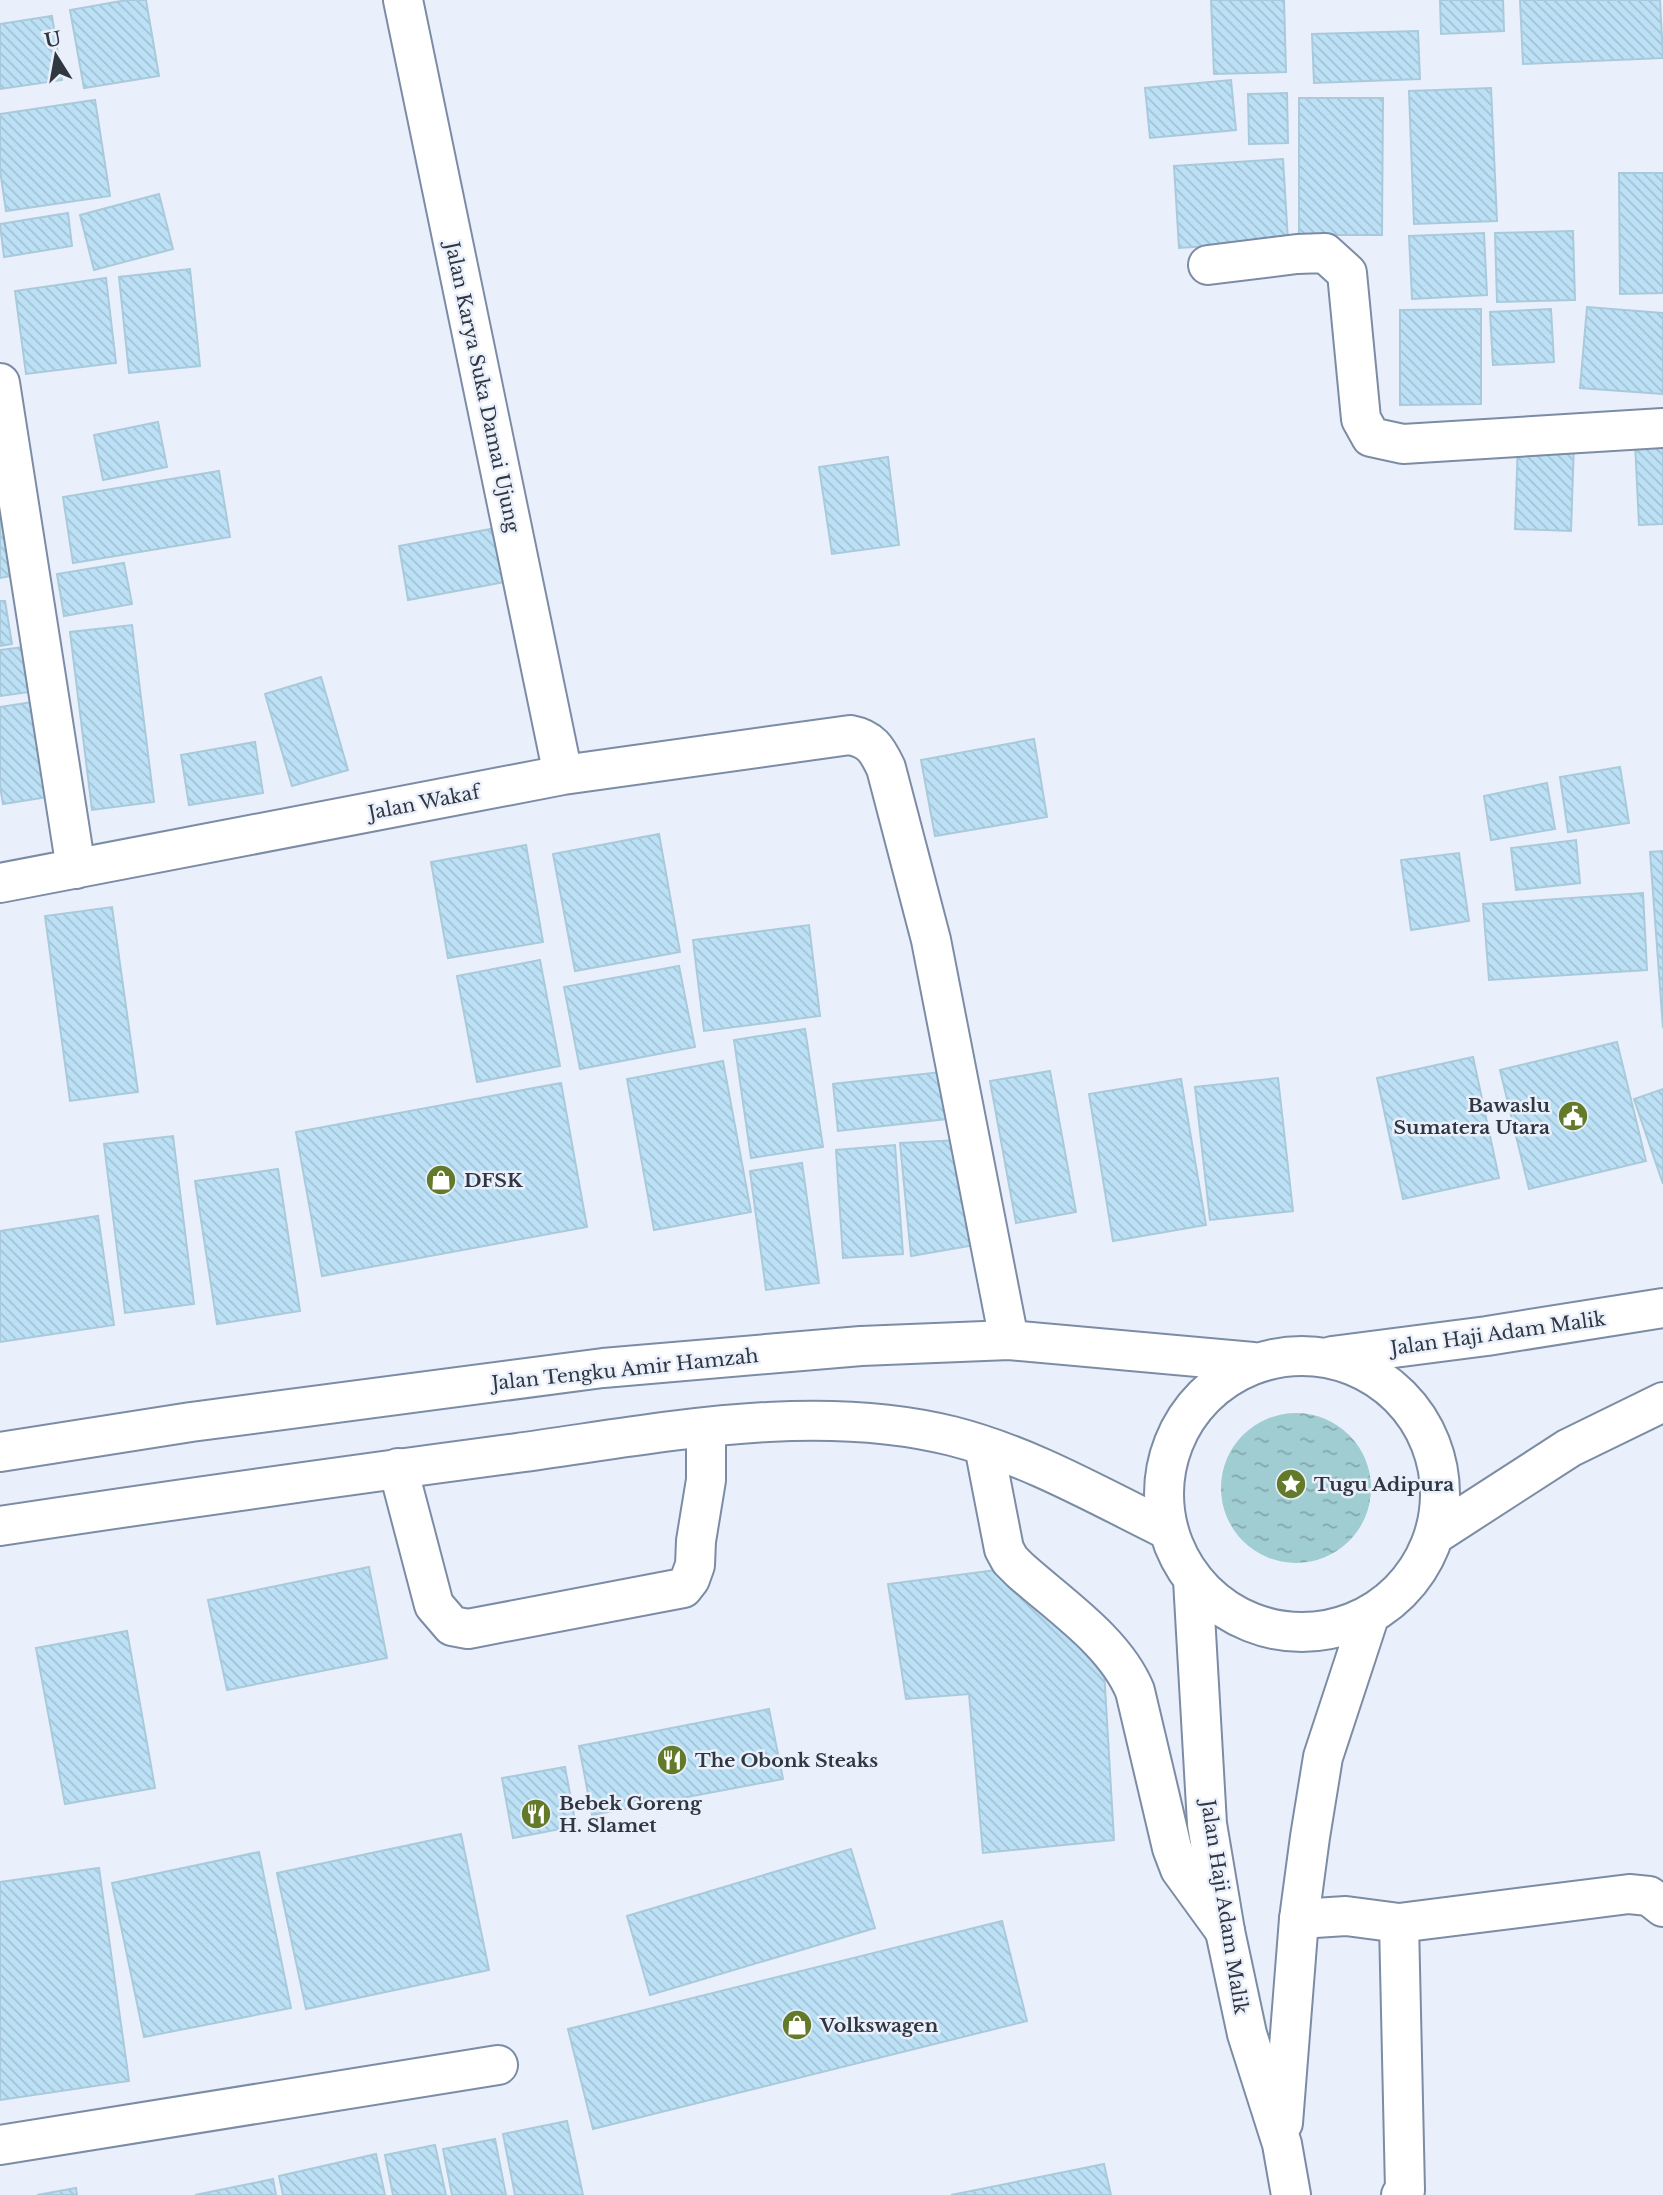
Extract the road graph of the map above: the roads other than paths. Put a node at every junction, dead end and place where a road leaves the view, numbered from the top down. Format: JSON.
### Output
{"nodes":[{"id":1,"x":403,"y":0,"type":"edge"},
{"id":2,"x":1208,"y":265,"type":"dead end"},
{"id":3,"x":0,"y":383,"type":"edge"},
{"id":4,"x":1663,"y":428,"type":"edge"},
{"id":5,"x":563,"y":775,"type":"junction"},
{"id":6,"x":76,"y":869,"type":"junction"},
{"id":7,"x":0,"y":883,"type":"edge"},
{"id":8,"x":1663,"y":1308,"type":"edge"},
{"id":9,"x":1009,"y":1340,"type":"junction"},
{"id":10,"x":1332,"y":1356,"type":"junction"},
{"id":11,"x":1254,"y":1362,"type":"junction"},
{"id":12,"x":1663,"y":1402,"type":"edge"},
{"id":13,"x":706,"y":1427,"type":"junction"},
{"id":14,"x":984,"y":1446,"type":"junction"},
{"id":15,"x":0,"y":1452,"type":"edge"},
{"id":16,"x":398,"y":1468,"type":"junction"},
{"id":17,"x":0,"y":1526,"type":"edge"},
{"id":18,"x":1166,"y":1529,"type":"junction"},
{"id":19,"x":1436,"y":1534,"type":"junction"},
{"id":20,"x":1193,"y":1580,"type":"junction"},
{"id":21,"x":1370,"y":1614,"type":"junction"},
{"id":22,"x":1663,"y":1907,"type":"edge"},
{"id":23,"x":1299,"y":1919,"type":"junction"},
{"id":24,"x":1399,"y":1923,"type":"junction"},
{"id":25,"x":1225,"y":1931,"type":"junction"},
{"id":26,"x":498,"y":2065,"type":"dead end"},
{"id":27,"x":1282,"y":2144,"type":"junction"},
{"id":28,"x":0,"y":2145,"type":"edge"},
{"id":29,"x":1291,"y":2195,"type":"edge"},
{"id":30,"x":1401,"y":2195,"type":"edge"}],
"edges":[{"from":1,"to":5,"type":"main road","name":"Jalan Karya Suka Damai Ujung"},
{"from":2,"to":4,"type":"main road"},
{"from":3,"to":6,"type":"main road"},
{"from":5,"to":6,"type":"main road","name":"Jalan Wakaf"},
{"from":5,"to":9,"type":"main road","name":"Jalan Wakaf"},
{"from":6,"to":7,"type":"main road","name":"Jalan Wakaf"},
{"from":8,"to":10,"type":"main road","name":"Jalan Haji Adam Malik"},
{"from":9,"to":11,"type":"main road","name":"Jalan Tengku Amir Hamzah"},
{"from":9,"to":15,"type":"main road","name":"Jalan Tengku Amir Hamzah"},
{"from":10,"to":11,"type":"main road","name":"Jalan Haji Adam Malik"},
{"from":10,"to":19,"type":"main road"},
{"from":11,"to":18,"type":"main road"},
{"from":12,"to":19,"type":"main road"},
{"from":13,"to":14,"type":"main road"},
{"from":13,"to":16,"type":"main road"},
{"from":13,"to":16,"type":"main road"},
{"from":14,"to":18,"type":"main road"},
{"from":14,"to":25,"type":"main road"},
{"from":16,"to":17,"type":"main road"},
{"from":18,"to":20,"type":"main road"},
{"from":19,"to":21,"type":"main road"},
{"from":20,"to":21,"type":"main road"},
{"from":20,"to":25,"type":"main road","name":"Jalan Haji Adam Malik"},
{"from":21,"to":23,"type":"main road","name":"Jalan Haji Adam Malik"},
{"from":22,"to":24,"type":"main road"},
{"from":23,"to":24,"type":"main road"},
{"from":23,"to":27,"type":"main road","name":"Jalan Haji Adam Malik"},
{"from":24,"to":30,"type":"main road"},
{"from":25,"to":27,"type":"main road","name":"Jalan Haji Adam Malik"},
{"from":26,"to":28,"type":"main road"},
{"from":27,"to":29,"type":"main road","name":"Jalan Haji Adam Malik"}]}
